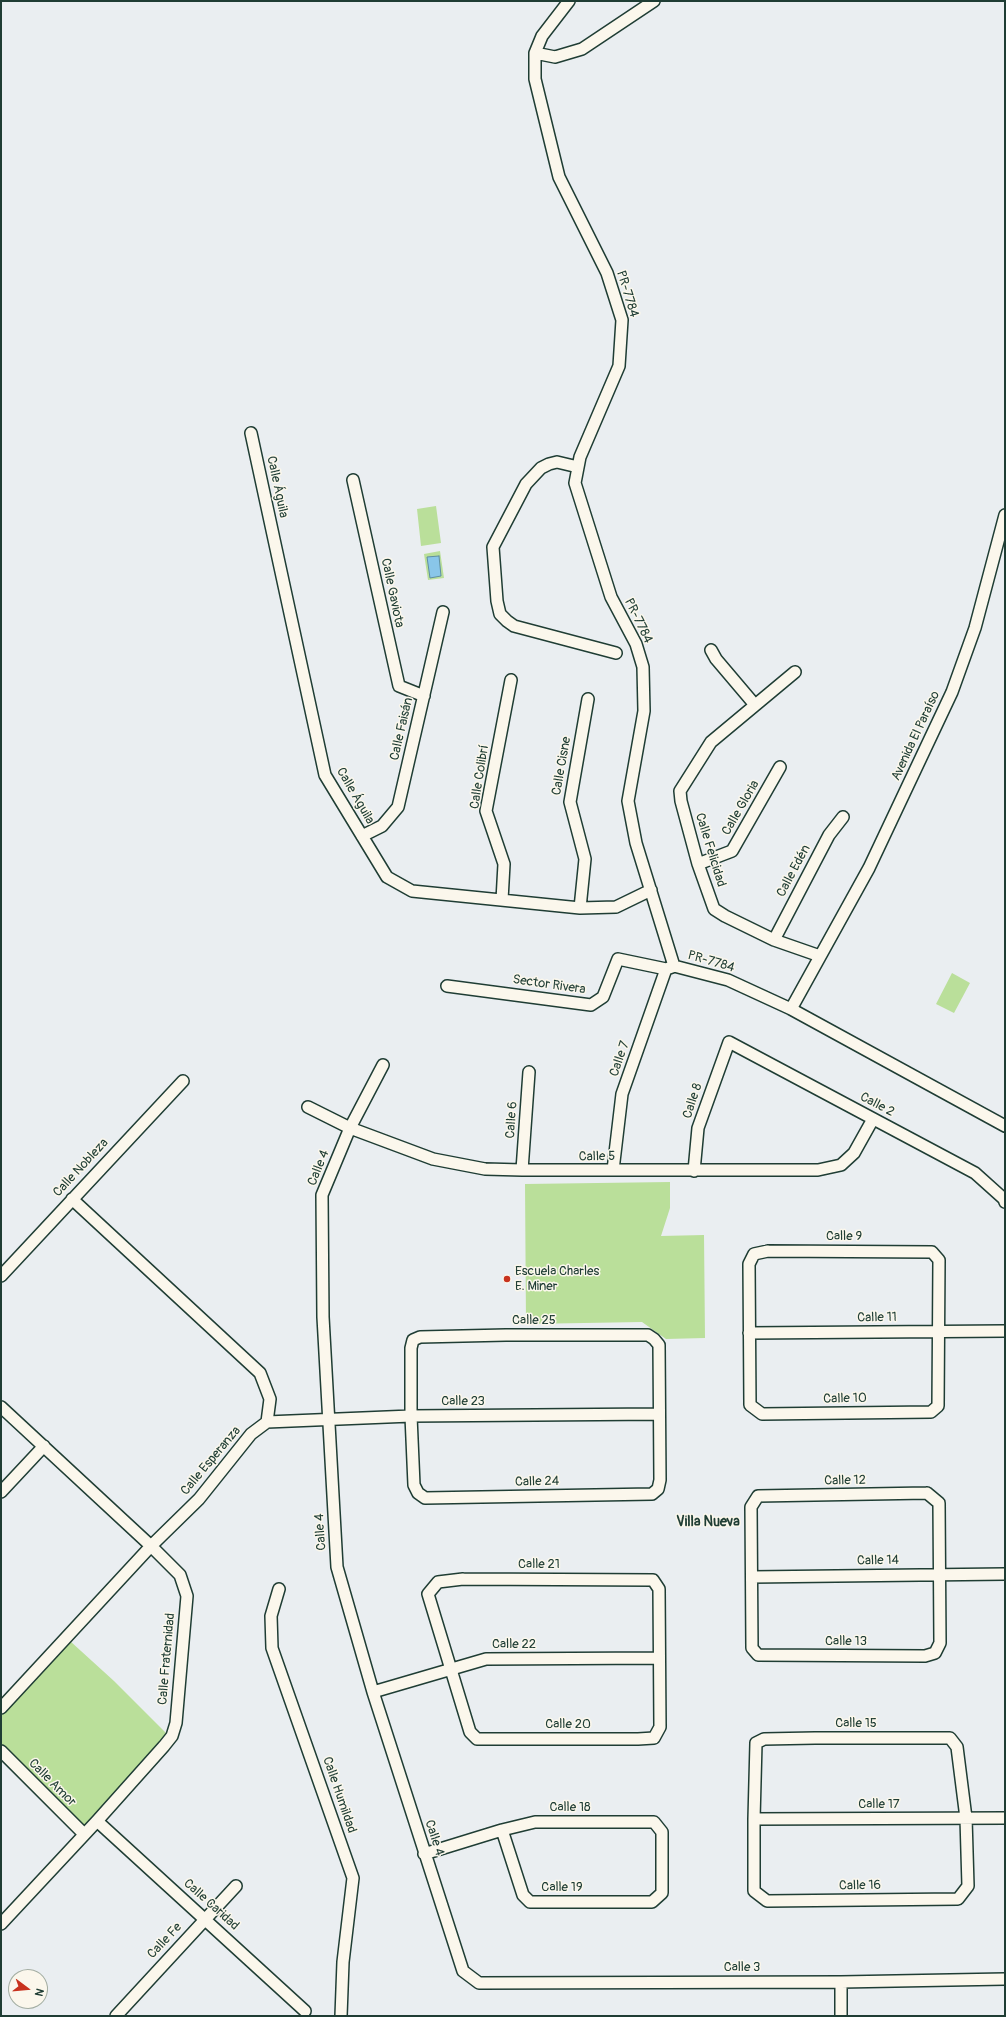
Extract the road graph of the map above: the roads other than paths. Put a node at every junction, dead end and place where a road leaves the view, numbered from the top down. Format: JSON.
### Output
{"nodes":[{"id":1,"x":569,"y":1,"type":"edge"},
{"id":2,"x":654,"y":1,"type":"edge"},
{"id":3,"x":535,"y":53,"type":"junction"},
{"id":4,"x":251,"y":433,"type":"dead end"},
{"id":5,"x":578,"y":467,"type":"junction"},
{"id":6,"x":353,"y":480,"type":"dead end"},
{"id":7,"x":1005,"y":515,"type":"edge"},
{"id":8,"x":443,"y":612,"type":"dead end"},
{"id":9,"x":711,"y":650,"type":"dead end"},
{"id":10,"x":616,"y":653,"type":"dead end"},
{"id":11,"x":795,"y":672,"type":"dead end"},
{"id":12,"x":511,"y":680,"type":"dead end"},
{"id":13,"x":424,"y":696,"type":"junction"},
{"id":14,"x":588,"y":699,"type":"dead end"},
{"id":15,"x":755,"y":705,"type":"junction"},
{"id":16,"x":780,"y":767,"type":"dead end"},
{"id":17,"x":843,"y":817,"type":"dead end"},
{"id":18,"x":362,"y":836,"type":"junction"},
{"id":19,"x":698,"y":864,"type":"junction"},
{"id":20,"x":651,"y":890,"type":"junction"},
{"id":21,"x":502,"y":900,"type":"junction"},
{"id":22,"x":580,"y":908,"type":"junction"},
{"id":23,"x":774,"y":940,"type":"junction"},
{"id":24,"x":820,"y":956,"type":"junction"},
{"id":25,"x":670,"y":967,"type":"junction"},
{"id":26,"x":447,"y":986,"type":"dead end"},
{"id":27,"x":791,"y":1009,"type":"junction"},
{"id":28,"x":729,"y":1042,"type":"joint"},
{"id":29,"x":383,"y":1065,"type":"dead end"},
{"id":30,"x":529,"y":1072,"type":"dead end"},
{"id":31,"x":183,"y":1080,"type":"dead end"},
{"id":32,"x":308,"y":1107,"type":"dead end"},
{"id":33,"x":873,"y":1119,"type":"junction"},
{"id":34,"x":1005,"y":1126,"type":"edge"},
{"id":35,"x":350,"y":1128,"type":"junction"},
{"id":36,"x":522,"y":1170,"type":"junction"},
{"id":37,"x":613,"y":1170,"type":"junction"},
{"id":38,"x":694,"y":1171,"type":"junction"},
{"id":39,"x":72,"y":1199,"type":"junction"},
{"id":40,"x":1005,"y":1202,"type":"edge"},
{"id":41,"x":1,"y":1276,"type":"edge"},
{"id":42,"x":940,"y":1331,"type":"junction"},
{"id":43,"x":1005,"y":1331,"type":"edge"},
{"id":44,"x":749,"y":1333,"type":"junction"},
{"id":45,"x":1,"y":1408,"type":"edge"},
{"id":46,"x":659,"y":1414,"type":"junction"},
{"id":47,"x":411,"y":1416,"type":"junction"},
{"id":48,"x":328,"y":1420,"type":"junction"},
{"id":49,"x":267,"y":1422,"type":"junction"},
{"id":50,"x":44,"y":1446,"type":"junction"},
{"id":51,"x":1,"y":1492,"type":"edge"},
{"id":52,"x":151,"y":1546,"type":"junction"},
{"id":53,"x":1005,"y":1574,"type":"edge"},
{"id":54,"x":939,"y":1575,"type":"junction"},
{"id":55,"x":752,"y":1577,"type":"junction"},
{"id":56,"x":279,"y":1589,"type":"dead end"},
{"id":57,"x":659,"y":1658,"type":"junction"},
{"id":58,"x":451,"y":1668,"type":"junction"},
{"id":59,"x":373,"y":1692,"type":"junction"},
{"id":60,"x":1,"y":1708,"type":"edge"},
{"id":61,"x":1,"y":1751,"type":"edge"},
{"id":62,"x":966,"y":1818,"type":"junction"},
{"id":63,"x":1005,"y":1818,"type":"edge"},
{"id":64,"x":754,"y":1819,"type":"junction"},
{"id":65,"x":97,"y":1821,"type":"junction"},
{"id":66,"x":502,"y":1830,"type":"junction"},
{"id":67,"x":84,"y":1834,"type":"junction"},
{"id":68,"x":424,"y":1854,"type":"junction"},
{"id":69,"x":236,"y":1886,"type":"dead end"},
{"id":70,"x":662,"y":1886,"type":"joint"},
{"id":71,"x":205,"y":1919,"type":"junction"},
{"id":72,"x":1,"y":1924,"type":"edge"},
{"id":73,"x":1005,"y":1979,"type":"edge"},
{"id":74,"x":841,"y":1982,"type":"junction"},
{"id":75,"x":479,"y":1983,"type":"joint"},
{"id":76,"x":305,"y":2011,"type":"dead end"},
{"id":77,"x":116,"y":2016,"type":"edge"},
{"id":78,"x":341,"y":2016,"type":"edge"},
{"id":79,"x":841,"y":2016,"type":"edge"}],
"edges":[{"from":1,"to":3,"type":"street","name":"PR-7784","number":"PR-7784"},
{"from":2,"to":3,"type":"street"},
{"from":3,"to":5,"type":"street","name":"PR-7784","number":"PR-7784"},
{"from":4,"to":18,"type":"street","name":"Calle Águila"},
{"from":5,"to":10,"type":"street"},
{"from":5,"to":20,"type":"street","name":"PR-7784","number":"PR-7784"},
{"from":6,"to":13,"type":"street","name":"Calle Gaviota"},
{"from":7,"to":24,"type":"street","name":"Avenida El Paraíso"},
{"from":8,"to":13,"type":"street","name":"Calle Faisán"},
{"from":9,"to":15,"type":"street"},
{"from":11,"to":15,"type":"street","name":"Calle Felicidad"},
{"from":12,"to":21,"type":"street","name":"Calle Colibrí"},
{"from":13,"to":18,"type":"street","name":"Calle Faisán"},
{"from":14,"to":22,"type":"street","name":"Calle Cisne"},
{"from":15,"to":19,"type":"street","name":"Calle Felicidad"},
{"from":16,"to":19,"type":"street","name":"Calle Gloria"},
{"from":17,"to":23,"type":"street","name":"Calle Edén"},
{"from":18,"to":21,"type":"street","name":"Calle Águila"},
{"from":19,"to":23,"type":"street","name":"Calle Felicidad"},
{"from":20,"to":22,"type":"street","name":"Calle Águila"},
{"from":20,"to":25,"type":"street","name":"PR-7784","number":"PR-7784"},
{"from":21,"to":22,"type":"street","name":"Calle Águila"},
{"from":23,"to":24,"type":"street","name":"Calle Felicidad"},
{"from":24,"to":27,"type":"street"},
{"from":25,"to":26,"type":"street","name":"Sector Rivera"},
{"from":25,"to":27,"type":"street","name":"PR-7784","number":"PR-7784"},
{"from":25,"to":37,"type":"street","name":"Calle 7"},
{"from":27,"to":34,"type":"street","name":"PR-7784","number":"PR-7784"},
{"from":28,"to":33,"type":"street","name":"Calle 2"},
{"from":28,"to":38,"type":"street","name":"Calle 8"},
{"from":29,"to":35,"type":"street","name":"Calle 4"},
{"from":30,"to":36,"type":"street","name":"Calle 6"},
{"from":31,"to":39,"type":"street","name":"Calle Nobleza"},
{"from":32,"to":35,"type":"street","name":"Calle 5"},
{"from":33,"to":38,"type":"street","name":"Calle 5"},
{"from":33,"to":40,"type":"street","name":"Calle 2"},
{"from":35,"to":36,"type":"street","name":"Calle 5"},
{"from":35,"to":48,"type":"street","name":"Calle 4"},
{"from":36,"to":37,"type":"street","name":"Calle 5"},
{"from":37,"to":38,"type":"street","name":"Calle 5"},
{"from":39,"to":41,"type":"street","name":"Calle Nobleza"},
{"from":39,"to":49,"type":"street"},
{"from":42,"to":43,"type":"street","name":"Calle 11"},
{"from":42,"to":44,"type":"street","name":"Calle 11"},
{"from":42,"to":44,"type":"street","name":"Calle 9"},
{"from":42,"to":44,"type":"street","name":"Calle 10"},
{"from":45,"to":50,"type":"street","name":"Calle Fraternidad"},
{"from":46,"to":47,"type":"street","name":"Calle 23"},
{"from":46,"to":47,"type":"street","name":"Calle 25"},
{"from":46,"to":47,"type":"street","name":"Calle 24"},
{"from":47,"to":48,"type":"street","name":"Calle 23"},
{"from":48,"to":49,"type":"street","name":"Calle 23"},
{"from":48,"to":59,"type":"street","name":"Calle 4"},
{"from":49,"to":52,"type":"street","name":"Calle Esperanza"},
{"from":50,"to":51,"type":"street"},
{"from":50,"to":52,"type":"street","name":"Calle Fraternidad"},
{"from":52,"to":60,"type":"street","name":"Calle Esperanza"},
{"from":52,"to":65,"type":"street","name":"Calle Fraternidad"},
{"from":53,"to":54,"type":"street","name":"Calle 14"},
{"from":54,"to":55,"type":"street","name":"Calle 14"},
{"from":54,"to":55,"type":"street","name":"Calle 13"},
{"from":54,"to":55,"type":"street","name":"Calle 12"},
{"from":56,"to":78,"type":"street","name":"Calle Humildad"},
{"from":57,"to":58,"type":"street","name":"Calle 22"},
{"from":57,"to":58,"type":"street","name":"Calle 20"},
{"from":57,"to":58,"type":"street","name":"Calle 21"},
{"from":58,"to":59,"type":"street","name":"Calle 22"},
{"from":59,"to":68,"type":"street","name":"Calle 4"},
{"from":61,"to":67,"type":"street","name":"Calle Amor"},
{"from":62,"to":63,"type":"street","name":"Calle 17"},
{"from":62,"to":64,"type":"street","name":"Calle 17"},
{"from":62,"to":64,"type":"street","name":"Calle 15"},
{"from":62,"to":64,"type":"street","name":"Calle 16"},
{"from":65,"to":67,"type":"street","name":"Calle Fraternidad"},
{"from":65,"to":71,"type":"street","name":"Calle Caridad"},
{"from":66,"to":68,"type":"street","name":"Calle 18"},
{"from":66,"to":70,"type":"street","name":"Calle 18"},
{"from":66,"to":70,"type":"street","name":"Calle 19"},
{"from":67,"to":72,"type":"street","name":"Calle Fraternidad"},
{"from":68,"to":75,"type":"street","name":"Calle 4"},
{"from":69,"to":71,"type":"street","name":"Calle Fe"},
{"from":71,"to":76,"type":"street","name":"Calle Caridad"},
{"from":71,"to":77,"type":"street","name":"Calle Fe"},
{"from":73,"to":74,"type":"street","name":"Calle 3"},
{"from":74,"to":75,"type":"street","name":"Calle 3"},
{"from":74,"to":79,"type":"street"}]}
